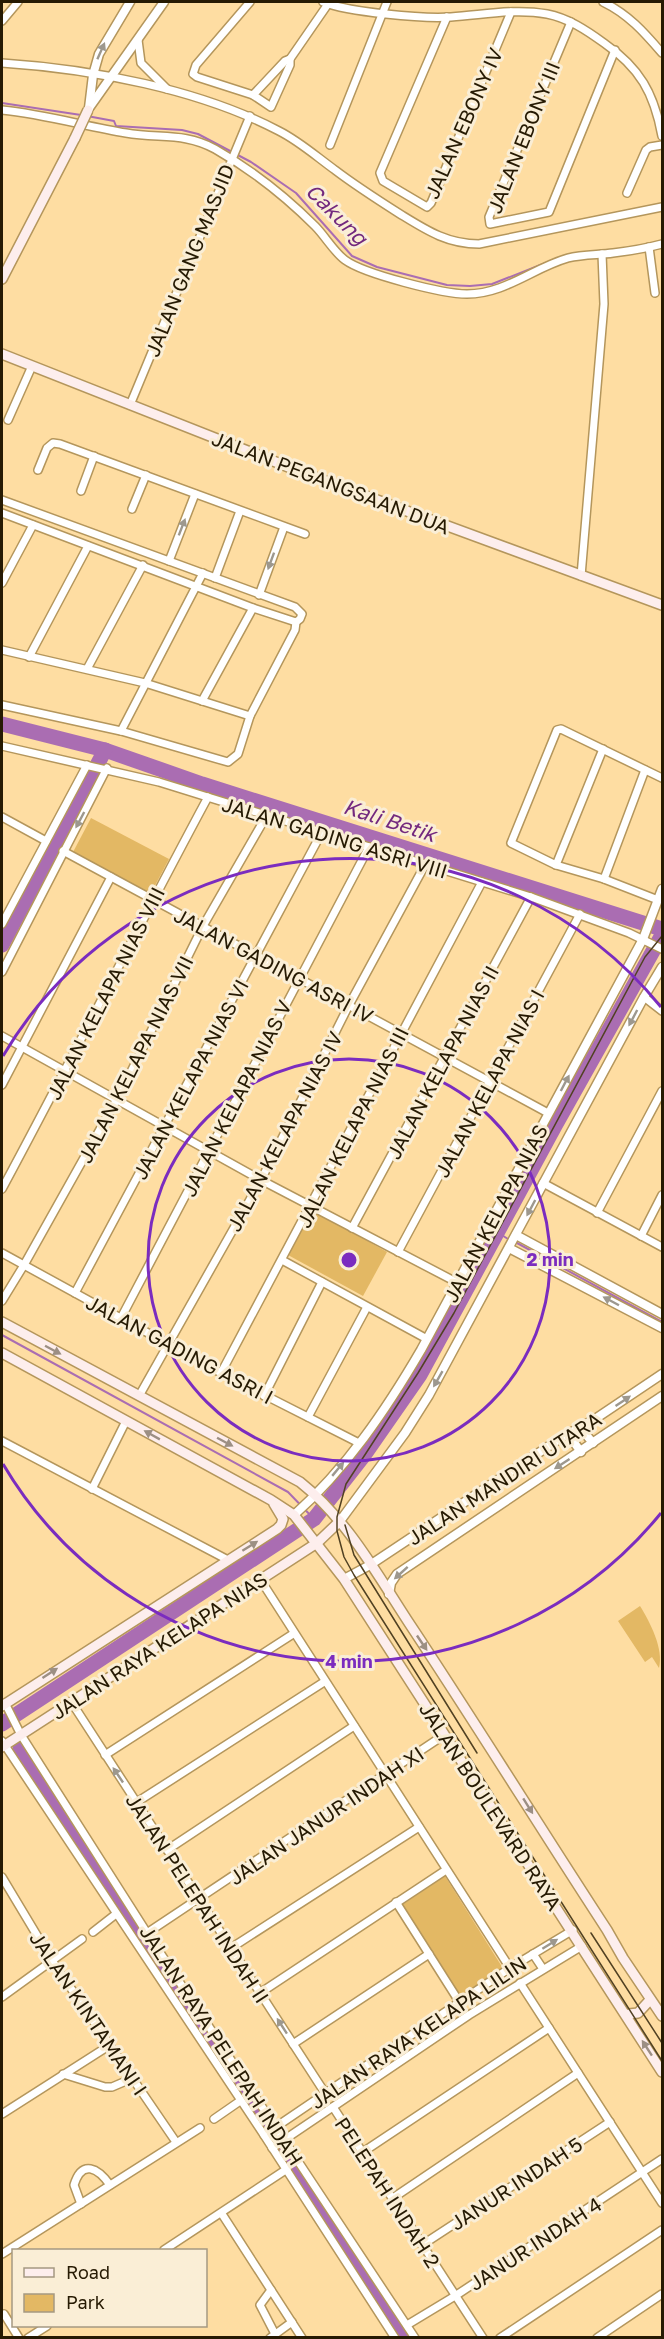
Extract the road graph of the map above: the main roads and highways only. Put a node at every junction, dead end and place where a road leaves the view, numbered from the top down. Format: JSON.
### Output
{"nodes":[{"id":1,"x":89,"y":109,"type":"road end"},
{"id":2,"x":2,"y":279,"type":"edge"},
{"id":3,"x":2,"y":354,"type":"edge"},
{"id":4,"x":663,"y":605,"type":"edge"},
{"id":5,"x":2,"y":1322,"type":"edge"},
{"id":6,"x":2,"y":1353,"type":"edge"},
{"id":7,"x":271,"y":1500,"type":"junction"},
{"id":8,"x":340,"y":1521,"type":"junction"},
{"id":9,"x":314,"y":1539,"type":"junction"},
{"id":10,"x":5,"y":1705,"type":"edge"},
{"id":11,"x":3,"y":1744,"type":"edge"},
{"id":12,"x":623,"y":1958,"type":"junction"},
{"id":13,"x":649,"y":2001,"type":"junction"},
{"id":14,"x":660,"y":2012,"type":"edge"},
{"id":15,"x":630,"y":2019,"type":"junction"},
{"id":16,"x":663,"y":2072,"type":"edge"}],
"edges":[{"from":1,"to":2,"type":"main road","bridge":true},
{"from":3,"to":4,"type":"main road","name":"JALAN PEGANGSAAN DUA"},
{"from":5,"to":8,"type":"main road","name":"JALAN BOULEVARD RAYA","one_way":true},
{"from":7,"to":6,"type":"main road","name":"JALAN BOULEVARD RAYA","one_way":true},
{"from":7,"to":9,"type":"main road","name":"JALAN BOULEVARD RAYA"},
{"from":10,"to":7,"type":"main road","name":"JALAN RAYA KELAPA NIAS","one_way":true},
{"from":8,"to":9,"type":"main road","name":"JALAN RAYA KELAPA NIAS"},
{"from":8,"to":12,"type":"main road","name":"JALAN BOULEVARD RAYA","one_way":true},
{"from":9,"to":11,"type":"main road","name":"JALAN RAYA KELAPA NIAS"},
{"from":9,"to":15,"type":"main road","name":"JALAN BOULEVARD RAYA"},
{"from":12,"to":13,"type":"main road"},
{"from":12,"to":14,"type":"main road","name":"JALAN BOULEVARD RAYA"},
{"from":13,"to":14,"type":"main road"},
{"from":13,"to":15,"type":"main road"},
{"from":16,"to":15,"type":"main road","name":"JALAN BOULEVARD RAYA","one_way":true}]}
